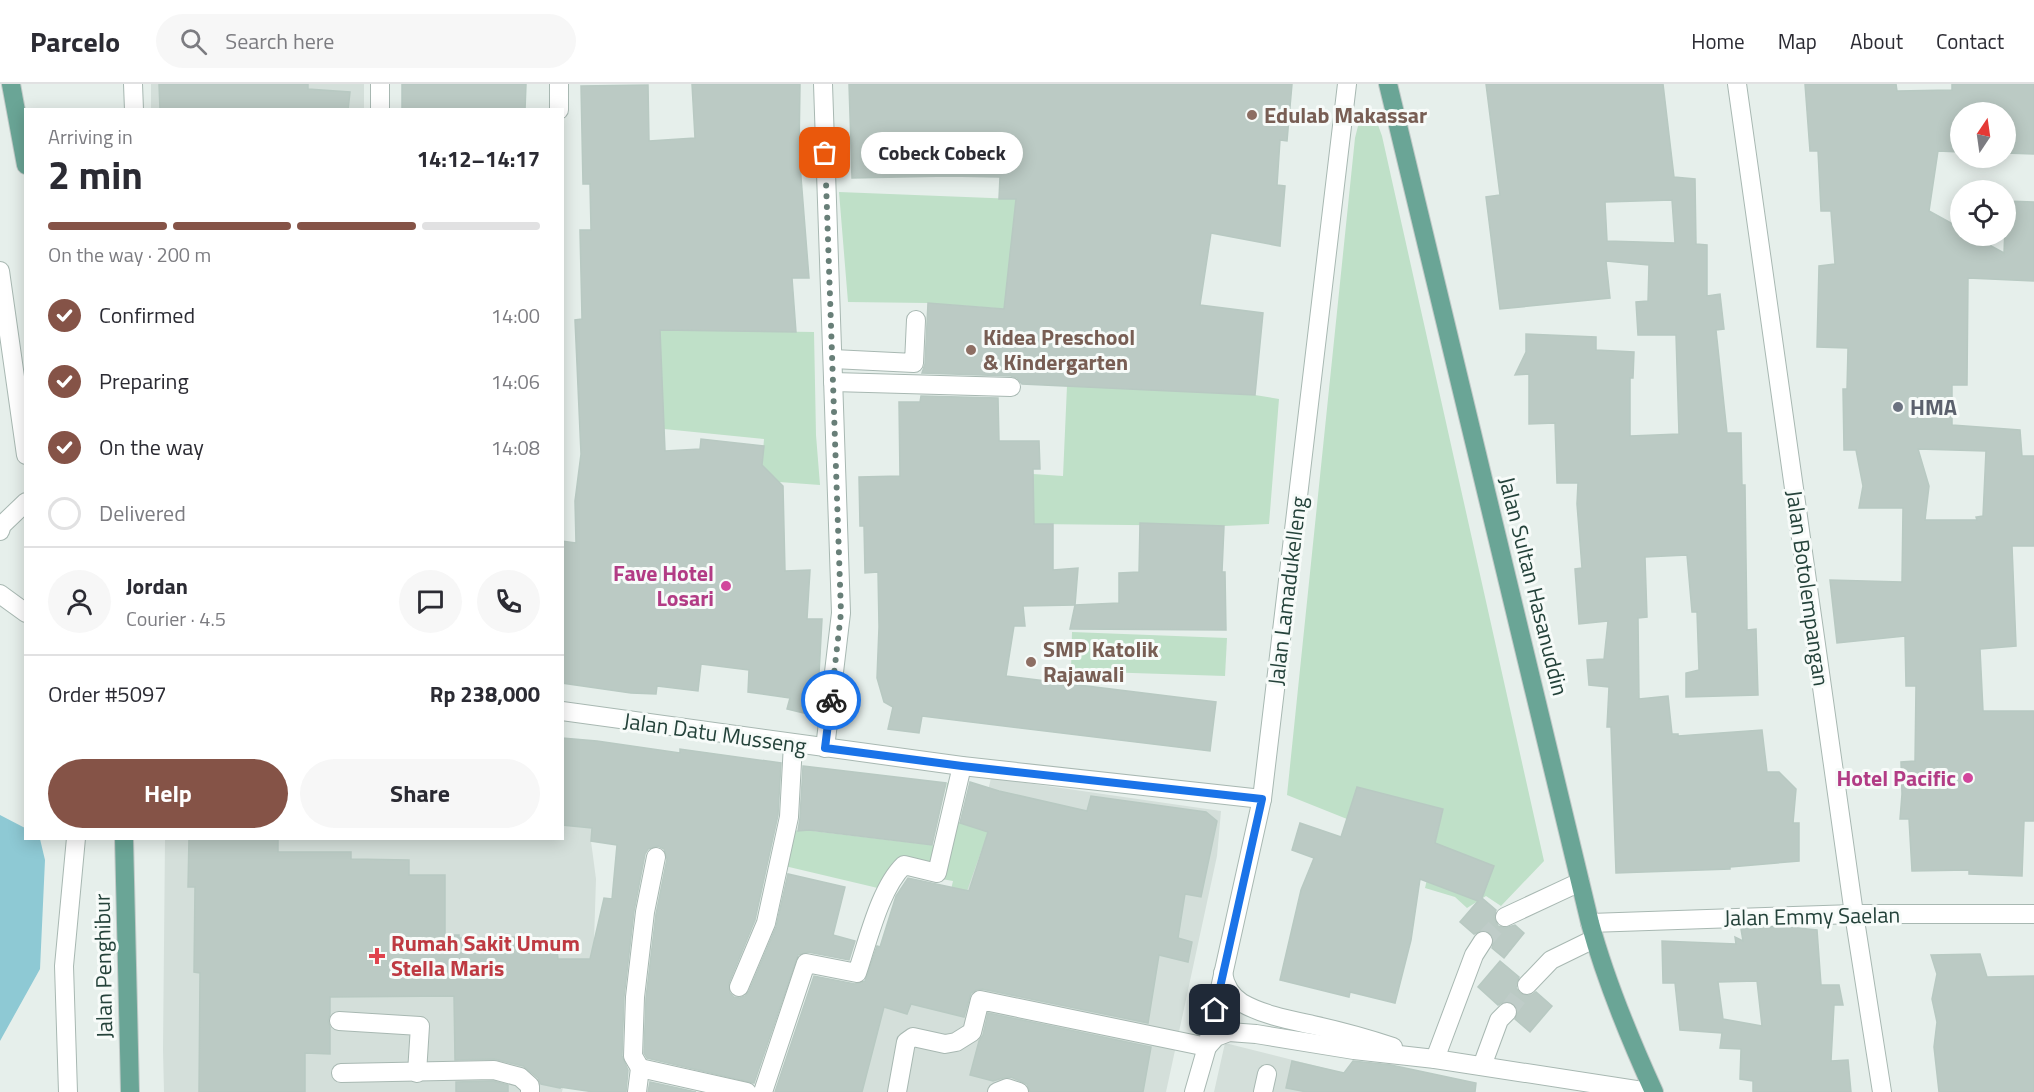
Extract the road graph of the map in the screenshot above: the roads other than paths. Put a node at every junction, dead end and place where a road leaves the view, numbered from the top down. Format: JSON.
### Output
{"nodes":[{"id":1,"x":11,"y":84,"type":"edge"},
{"id":2,"x":133,"y":84,"type":"edge"},
{"id":3,"x":380,"y":84,"type":"edge"},
{"id":4,"x":558,"y":84,"type":"edge"},
{"id":5,"x":823,"y":84,"type":"edge"},
{"id":6,"x":1347,"y":84,"type":"edge"},
{"id":7,"x":1388,"y":84,"type":"edge"},
{"id":8,"x":1737,"y":84,"type":"edge"},
{"id":9,"x":134,"y":108,"type":"edge"},
{"id":10,"x":380,"y":108,"type":"edge"},
{"id":11,"x":559,"y":108,"type":"edge"},
{"id":12,"x":24,"y":154,"type":"edge"},
{"id":13,"x":0,"y":271,"type":"edge"},
{"id":14,"x":916,"y":320,"type":"dead end"},
{"id":15,"x":24,"y":354,"type":"edge"},
{"id":16,"x":833,"y":359,"type":"junction"},
{"id":17,"x":14,"y":372,"type":"junction"},
{"id":18,"x":833,"y":382,"type":"junction"},
{"id":19,"x":1011,"y":387,"type":"dead end"},
{"id":20,"x":24,"y":441,"type":"edge"},
{"id":21,"x":24,"y":504,"type":"edge"},
{"id":22,"x":0,"y":531,"type":"edge"},
{"id":23,"x":0,"y":594,"type":"edge"},
{"id":24,"x":24,"y":612,"type":"edge"},
{"id":25,"x":564,"y":711,"type":"edge"},
{"id":26,"x":794,"y":744,"type":"junction"},
{"id":27,"x":825,"y":748,"type":"junction"},
{"id":28,"x":962,"y":766,"type":"junction"},
{"id":29,"x":1262,"y":799,"type":"junction"},
{"id":30,"x":77,"y":840,"type":"edge"},
{"id":31,"x":124,"y":840,"type":"edge"},
{"id":32,"x":656,"y":857,"type":"dead end"},
{"id":33,"x":1581,"y":882,"type":"junction"},
{"id":34,"x":1854,"y":914,"type":"junction"},
{"id":35,"x":2034,"y":914,"type":"edge"},
{"id":36,"x":1504,"y":917,"type":"tunnel mouth"},
{"id":37,"x":1592,"y":931,"type":"junction"},
{"id":38,"x":1484,"y":941,"type":"tunnel mouth"},
{"id":39,"x":1223,"y":973,"type":"junction"},
{"id":40,"x":1527,"y":985,"type":"tunnel mouth"},
{"id":41,"x":739,"y":987,"type":"dead end"},
{"id":42,"x":1507,"y":1012,"type":"tunnel mouth"},
{"id":43,"x":339,"y":1021,"type":"dead end"},
{"id":44,"x":1207,"y":1047,"type":"junction"},
{"id":45,"x":1435,"y":1059,"type":"junction"},
{"id":46,"x":1482,"y":1066,"type":"junction"},
{"id":47,"x":640,"y":1068,"type":"junction"},
{"id":48,"x":341,"y":1073,"type":"dead end"},
{"id":49,"x":417,"y":1073,"type":"junction"},
{"id":50,"x":68,"y":1092,"type":"edge"},
{"id":51,"x":130,"y":1092,"type":"edge"},
{"id":52,"x":530,"y":1092,"type":"edge"},
{"id":53,"x":637,"y":1092,"type":"edge"},
{"id":54,"x":747,"y":1092,"type":"edge"},
{"id":55,"x":764,"y":1092,"type":"edge"},
{"id":56,"x":897,"y":1092,"type":"edge"},
{"id":57,"x":997,"y":1092,"type":"edge"},
{"id":58,"x":1019,"y":1092,"type":"edge"},
{"id":59,"x":1194,"y":1092,"type":"edge"},
{"id":60,"x":1649,"y":1092,"type":"edge"},
{"id":61,"x":1654,"y":1092,"type":"edge"},
{"id":62,"x":1882,"y":1092,"type":"edge"}],
"edges":[{"from":1,"to":12,"type":"main road"},
{"from":2,"to":9,"type":"street"},
{"from":3,"to":10,"type":"street"},
{"from":4,"to":11,"type":"street"},
{"from":5,"to":16,"type":"street"},
{"from":6,"to":29,"type":"street","name":"Jalan Lamadukelleng"},
{"from":7,"to":33,"type":"main road","name":"Jalan Sultan Hasanuddin"},
{"from":8,"to":34,"type":"street","name":"Jalan Botolempangan"},
{"from":13,"to":17,"type":"street"},
{"from":14,"to":16,"type":"street"},
{"from":15,"to":17,"type":"street"},
{"from":16,"to":18,"type":"street"},
{"from":17,"to":20,"type":"street"},
{"from":18,"to":19,"type":"street"},
{"from":18,"to":27,"type":"street"},
{"from":21,"to":22,"type":"street"},
{"from":23,"to":24,"type":"street"},
{"from":25,"to":26,"type":"street","name":"Jalan Datu Musseng"},
{"from":26,"to":27,"type":"street","name":"Jalan Datu Musseng"},
{"from":26,"to":41,"type":"street"},
{"from":27,"to":28,"type":"street","name":"Jalan Datu Musseng"},
{"from":28,"to":29,"type":"street","name":"Jalan Datu Musseng"},
{"from":28,"to":55,"type":"street"},
{"from":29,"to":39,"type":"street","name":"Jalan Lamadukelleng"},
{"from":30,"to":50,"type":"street"},
{"from":31,"to":51,"type":"main road","name":"Jalan Penghibur"},
{"from":32,"to":47,"type":"street"},
{"from":33,"to":36,"type":"street"},
{"from":33,"to":37,"type":"main road","name":"Jalan Sultan Hasanuddin"},
{"from":34,"to":35,"type":"street","name":"Jalan Emmy Saelan"},
{"from":34,"to":37,"type":"street","name":"Jalan Emmy Saelan"},
{"from":34,"to":62,"type":"street","name":"Jalan Botolempangan"},
{"from":37,"to":40,"type":"street"},
{"from":37,"to":61,"type":"main road","name":"Jalan Sultan Hasanuddin"},
{"from":38,"to":45,"type":"street"},
{"from":39,"to":44,"type":"street","name":"Jalan Lamadukelleng"},
{"from":39,"to":45,"type":"street"},
{"from":42,"to":46,"type":"street"},
{"from":43,"to":49,"type":"street"},
{"from":44,"to":45,"type":"street"},
{"from":44,"to":56,"type":"street"},
{"from":44,"to":59,"type":"street","name":"Jalan Lamadukelleng"},
{"from":45,"to":46,"type":"street"},
{"from":46,"to":60,"type":"street"},
{"from":47,"to":53,"type":"street"},
{"from":47,"to":54,"type":"street"},
{"from":48,"to":49,"type":"street"},
{"from":49,"to":52,"type":"street"},
{"from":57,"to":58,"type":"street"}]}
